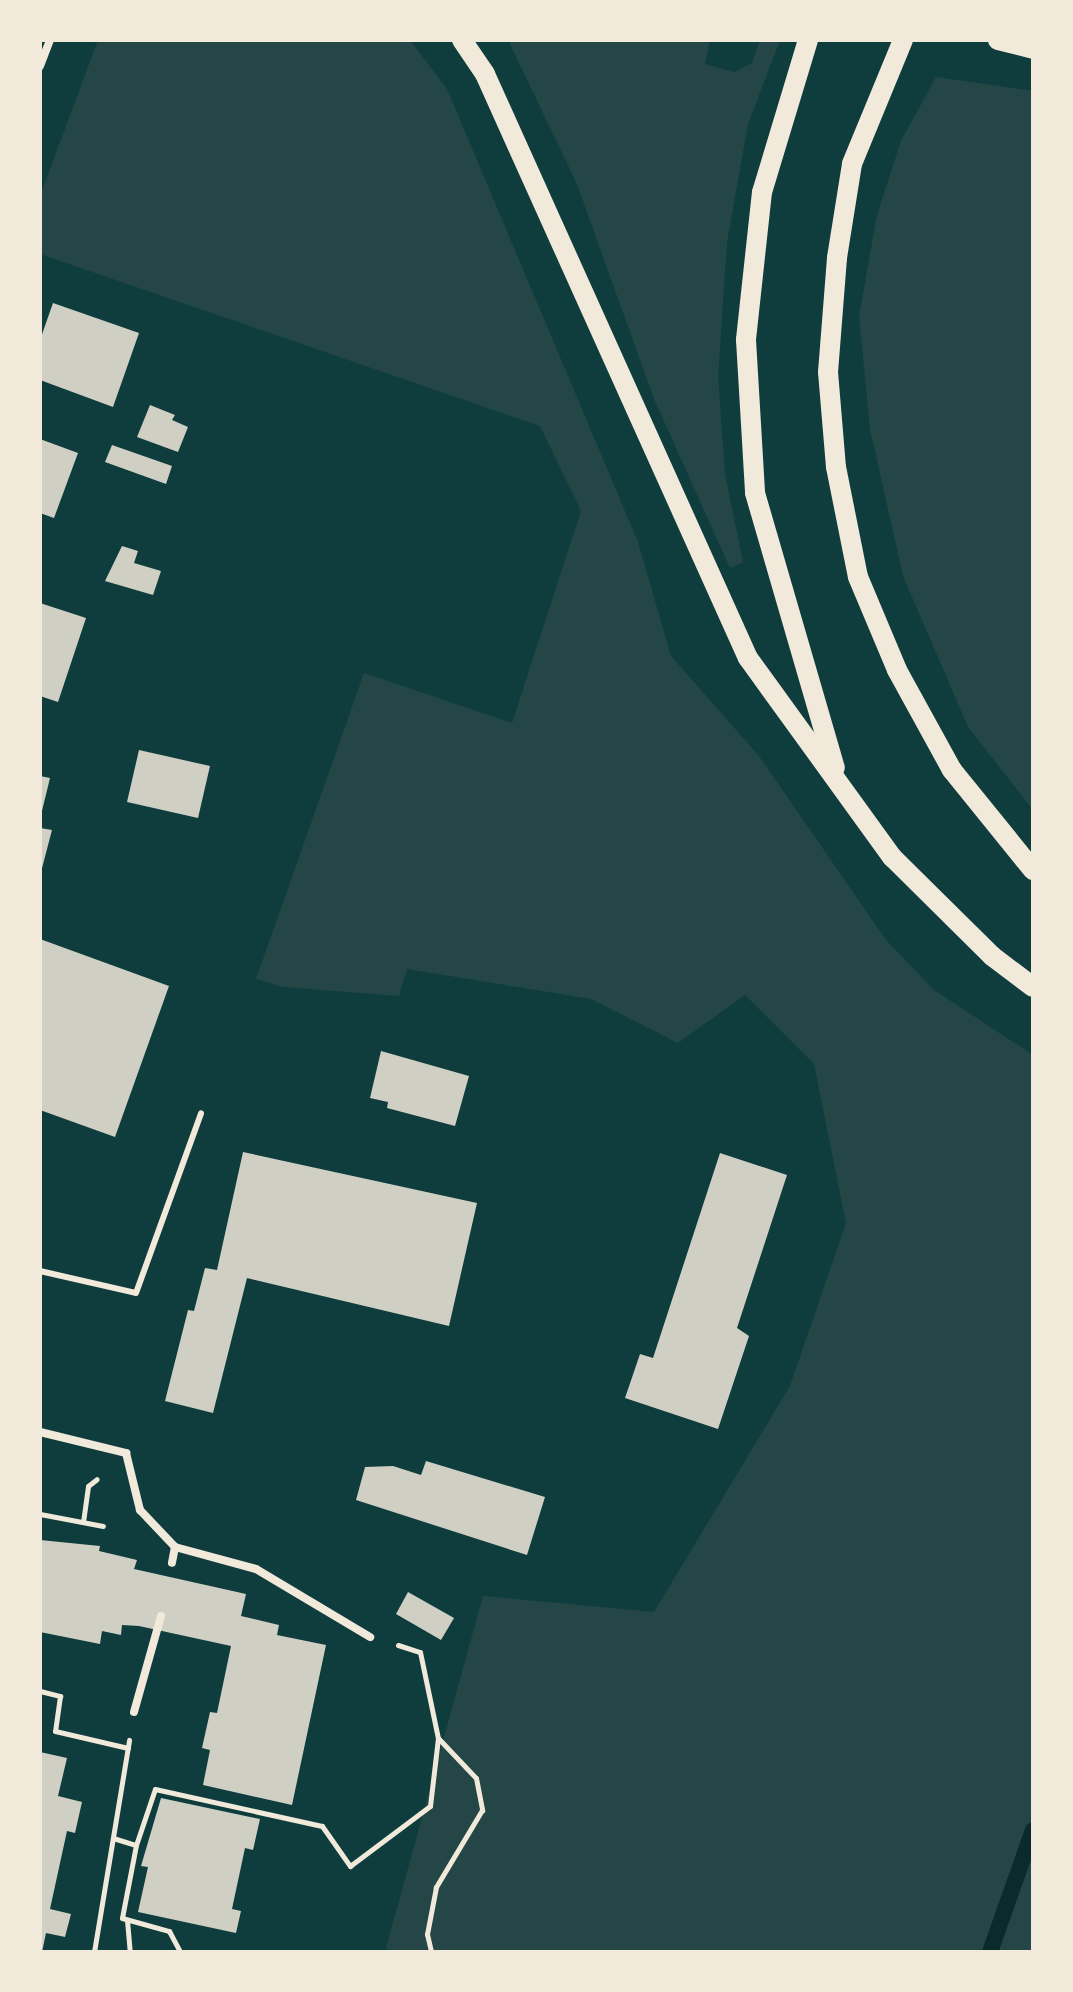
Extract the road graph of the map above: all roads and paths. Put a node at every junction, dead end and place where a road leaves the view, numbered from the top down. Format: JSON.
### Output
{"nodes":[{"id":1,"x":50,"y":40,"type":"edge"},
{"id":2,"x":462,"y":40,"type":"edge"},
{"id":3,"x":808,"y":40,"type":"edge"},
{"id":4,"x":903,"y":40,"type":"edge"},
{"id":5,"x":998,"y":40,"type":"edge"},
{"id":6,"x":1032,"y":49,"type":"edge"},
{"id":7,"x":40,"y":66,"type":"edge"},
{"id":8,"x":838,"y":779,"type":"junction"},
{"id":9,"x":1033,"y":870,"type":"edge"},
{"id":10,"x":1033,"y":987,"type":"edge"},
{"id":11,"x":201,"y":1113,"type":"dead end"},
{"id":12,"x":40,"y":1271,"type":"edge"},
{"id":13,"x":40,"y":1432,"type":"edge"},
{"id":14,"x":88,"y":1486,"type":"dead end"},
{"id":15,"x":40,"y":1514,"type":"edge"},
{"id":16,"x":83,"y":1522,"type":"junction"},
{"id":17,"x":103,"y":1526,"type":"dead end"},
{"id":18,"x":175,"y":1547,"type":"junction"},
{"id":19,"x":172,"y":1563,"type":"dead end"},
{"id":20,"x":161,"y":1616,"type":"dead end"},
{"id":21,"x":370,"y":1637,"type":"dead end"},
{"id":22,"x":423,"y":1666,"type":"dead end"},
{"id":23,"x":40,"y":1691,"type":"edge"},
{"id":24,"x":134,"y":1712,"type":"joint"},
{"id":25,"x":438,"y":1738,"type":"junction"},
{"id":26,"x":128,"y":1748,"type":"junction"},
{"id":27,"x":113,"y":1838,"type":"junction"},
{"id":28,"x":136,"y":1845,"type":"junction"},
{"id":29,"x":127,"y":1920,"type":"junction"},
{"id":30,"x":94,"y":1952,"type":"edge"},
{"id":31,"x":130,"y":1952,"type":"edge"},
{"id":32,"x":180,"y":1952,"type":"edge"},
{"id":33,"x":431,"y":1952,"type":"edge"}],
"edges":[{"from":1,"to":7,"type":"street"},
{"from":2,"to":8,"type":"main road"},
{"from":3,"to":8,"type":"main road"},
{"from":4,"to":9,"type":"main road"},
{"from":5,"to":6,"type":"main road"},
{"from":8,"to":10,"type":"main road"},
{"from":11,"to":12,"type":"lane"},
{"from":13,"to":18,"type":"street"},
{"from":14,"to":16,"type":"path"},
{"from":15,"to":16,"type":"path"},
{"from":16,"to":17,"type":"path"},
{"from":18,"to":19,"type":"street"},
{"from":18,"to":21,"type":"street"},
{"from":20,"to":24,"type":"street"},
{"from":22,"to":25,"type":"path"},
{"from":23,"to":26,"type":"path"},
{"from":24,"to":26,"type":"path"},
{"from":25,"to":28,"type":"path"},
{"from":25,"to":33,"type":"path"},
{"from":26,"to":27,"type":"path"},
{"from":27,"to":28,"type":"path"},
{"from":27,"to":30,"type":"path"},
{"from":28,"to":29,"type":"path"},
{"from":29,"to":31,"type":"path"},
{"from":29,"to":32,"type":"path"}]}
